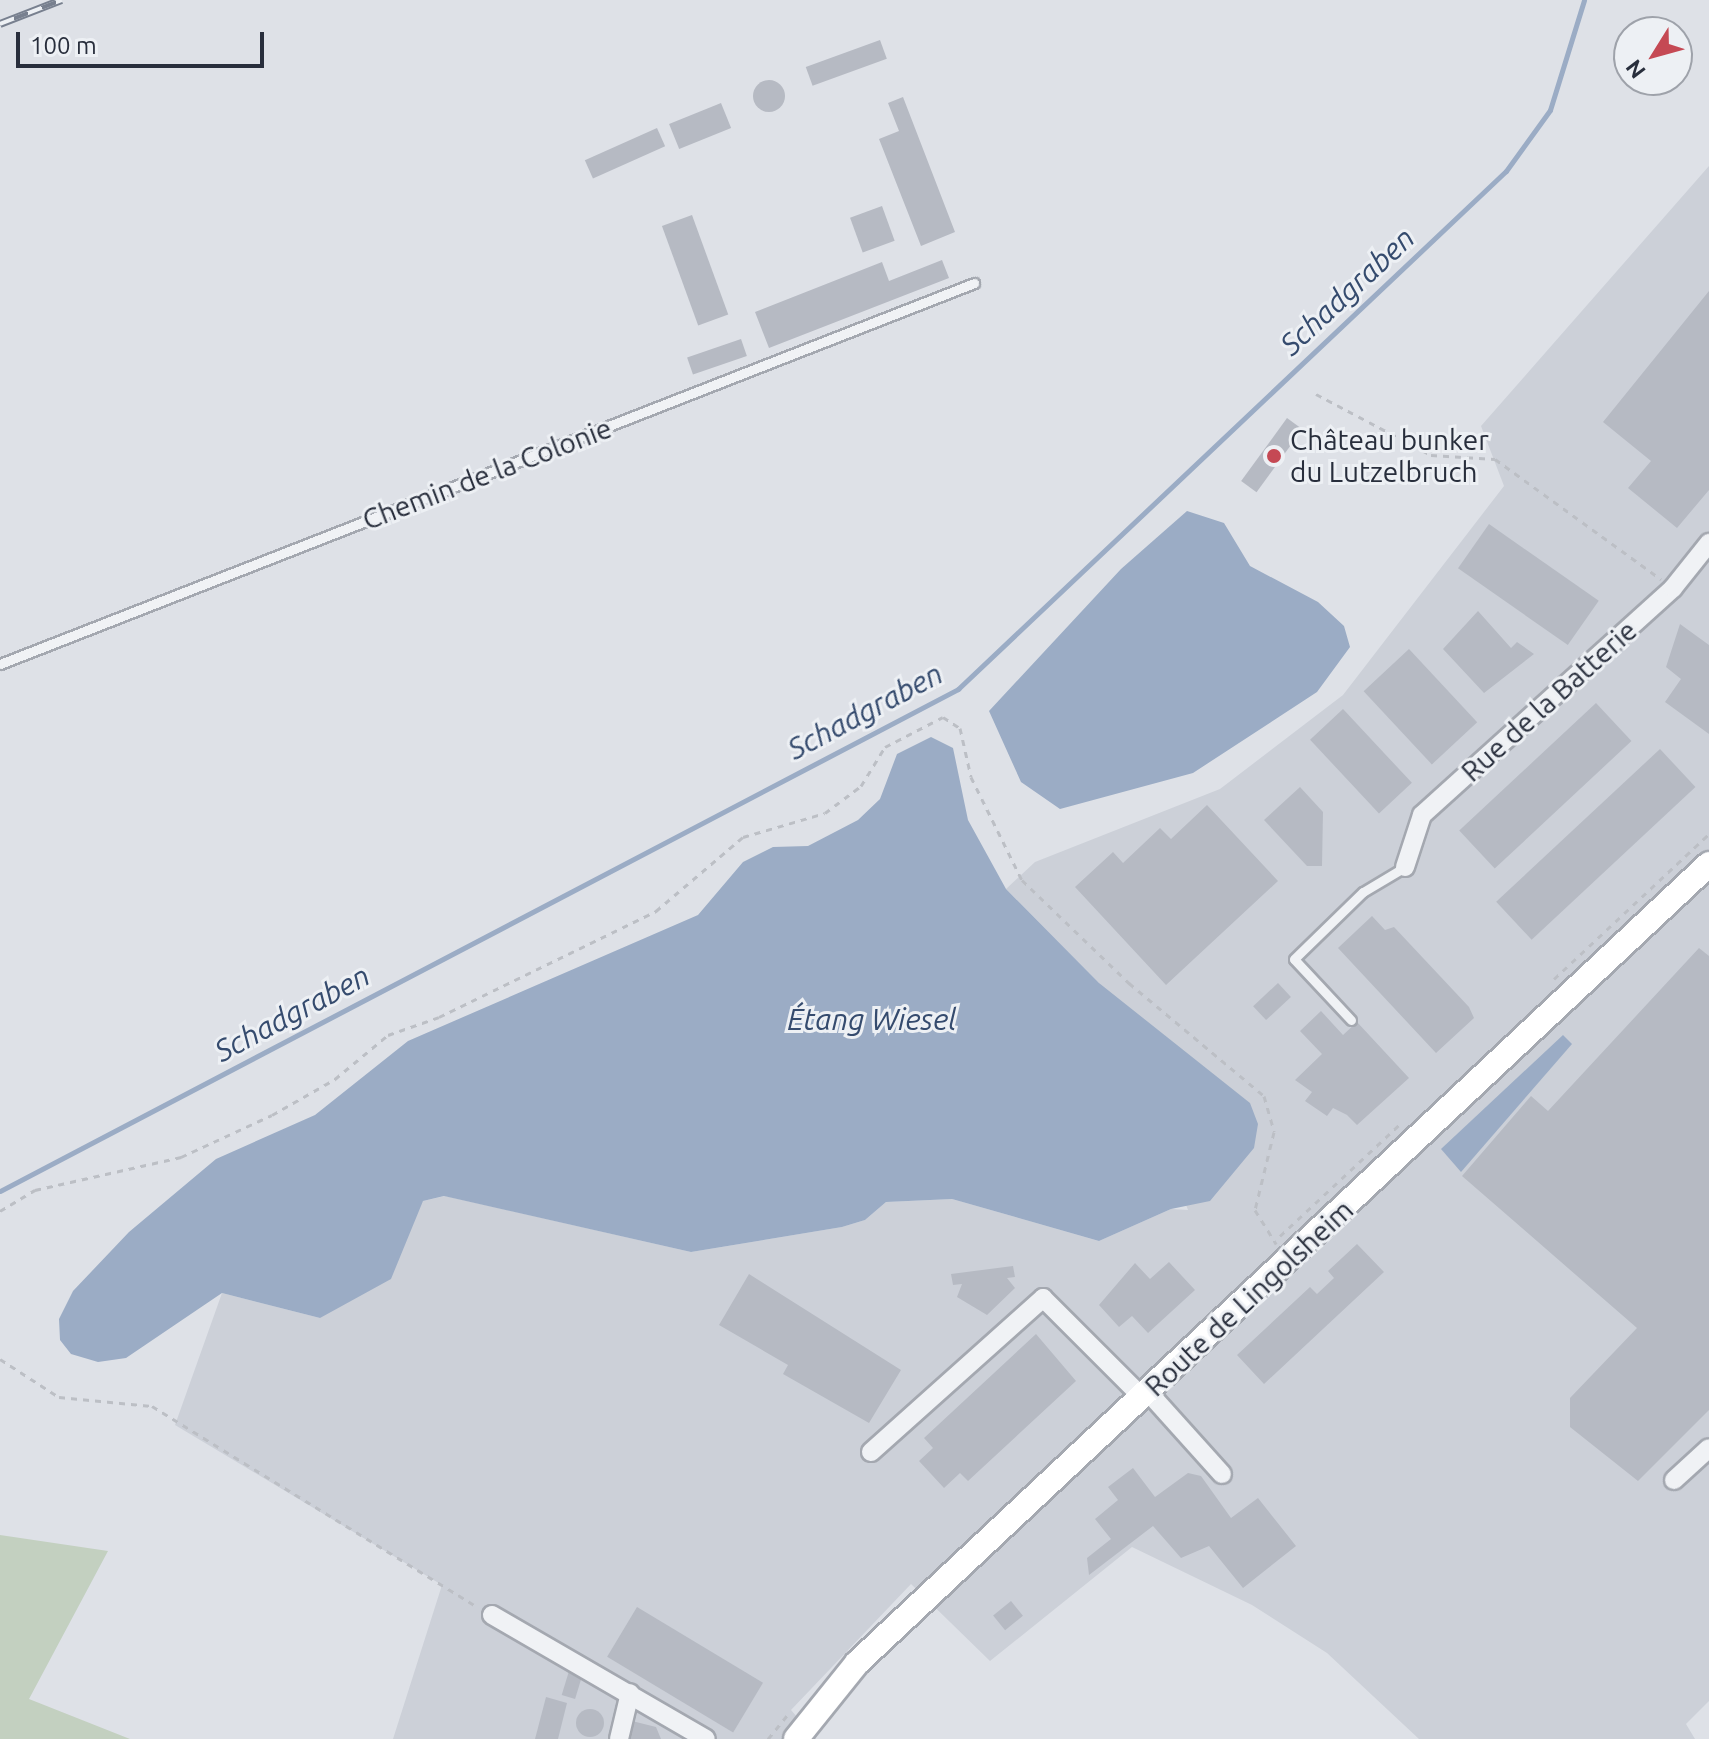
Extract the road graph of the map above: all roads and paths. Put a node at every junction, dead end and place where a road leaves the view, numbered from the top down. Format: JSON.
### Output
{"nodes":[{"id":1,"x":974,"y":283,"type":"dead end"},
{"id":2,"x":1316,"y":394,"type":"dead end"},
{"id":3,"x":1709,"y":543,"type":"edge"},
{"id":4,"x":1673,"y":588,"type":"junction"},
{"id":5,"x":0,"y":664,"type":"edge"},
{"id":6,"x":1709,"y":864,"type":"edge"},
{"id":7,"x":1405,"y":867,"type":"joint"},
{"id":8,"x":1351,"y":1020,"type":"dead end"},
{"id":9,"x":0,"y":1211,"type":"edge"},
{"id":10,"x":1291,"y":1259,"type":"junction"},
{"id":11,"x":0,"y":1359,"type":"edge"},
{"id":12,"x":1146,"y":1396,"type":"junction"},
{"id":13,"x":1709,"y":1448,"type":"edge"},
{"id":14,"x":871,"y":1452,"type":"dead end"},
{"id":15,"x":1222,"y":1474,"type":"dead end"},
{"id":16,"x":1674,"y":1480,"type":"dead end"},
{"id":17,"x":492,"y":1615,"type":"joint"},
{"id":18,"x":630,"y":1693,"type":"junction"},
{"id":19,"x":619,"y":1739,"type":"edge"},
{"id":20,"x":706,"y":1739,"type":"edge"},
{"id":21,"x":796,"y":1739,"type":"edge"}],
"edges":[{"from":1,"to":5,"type":"lane","name":"Chemin de la Colonie"},
{"from":2,"to":4,"type":"path"},
{"from":3,"to":4,"type":"street","name":"Rue de la Batterie"},
{"from":4,"to":7,"type":"street","name":"Rue de la Batterie"},
{"from":6,"to":10,"type":"main road","name":"Route de Lingolsheim"},
{"from":7,"to":8,"type":"lane"},
{"from":9,"to":10,"type":"path"},
{"from":10,"to":12,"type":"main road","name":"Route de Lingolsheim"},
{"from":11,"to":17,"type":"path"},
{"from":12,"to":14,"type":"street"},
{"from":12,"to":15,"type":"street"},
{"from":12,"to":21,"type":"main road","name":"Route de Lingolsheim"},
{"from":13,"to":16,"type":"street"},
{"from":17,"to":18,"type":"street"},
{"from":18,"to":19,"type":"street"},
{"from":18,"to":20,"type":"street"}]}
